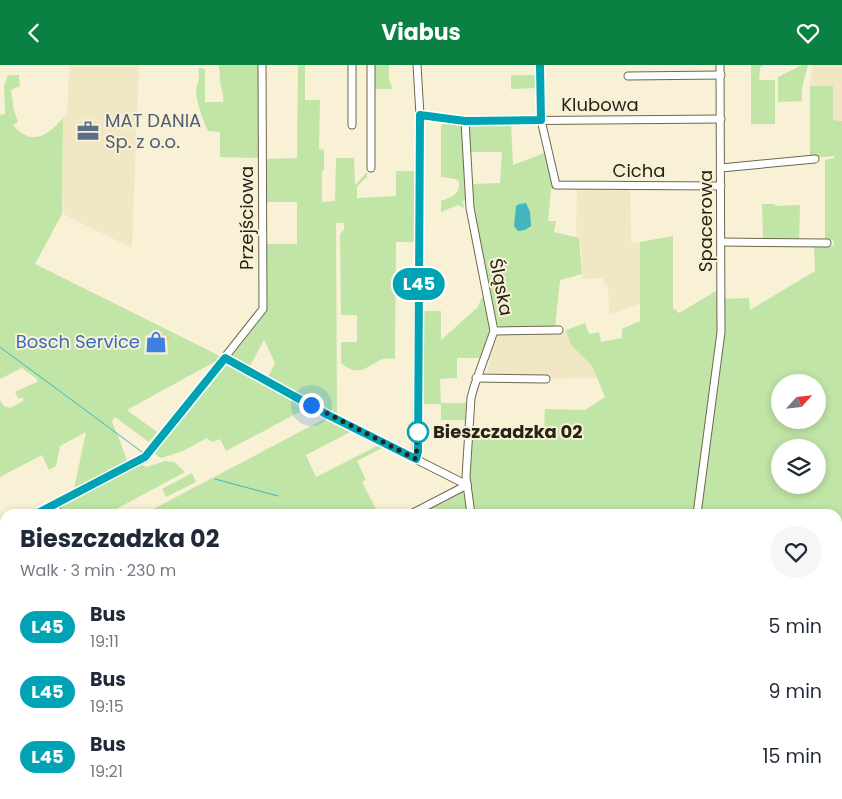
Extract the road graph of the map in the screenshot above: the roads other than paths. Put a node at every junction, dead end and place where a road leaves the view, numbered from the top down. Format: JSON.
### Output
{"nodes":[{"id":1,"x":262,"y":65,"type":"edge"},
{"id":2,"x":352,"y":65,"type":"edge"},
{"id":3,"x":371,"y":65,"type":"edge"},
{"id":4,"x":417,"y":65,"type":"edge"},
{"id":5,"x":540,"y":65,"type":"edge"},
{"id":6,"x":720,"y":65,"type":"edge"},
{"id":7,"x":628,"y":75,"type":"dead end"},
{"id":8,"x":720,"y":75,"type":"junction"},
{"id":9,"x":420,"y":115,"type":"junction"},
{"id":10,"x":721,"y":119,"type":"junction"},
{"id":11,"x":541,"y":120,"type":"junction"},
{"id":12,"x":465,"y":121,"type":"junction"},
{"id":13,"x":352,"y":125,"type":"dead end"},
{"id":14,"x":815,"y":159,"type":"dead end"},
{"id":15,"x":371,"y":167,"type":"dead end"},
{"id":16,"x":721,"y":168,"type":"junction"},
{"id":17,"x":721,"y":186,"type":"junction"},
{"id":18,"x":722,"y":242,"type":"junction"},
{"id":19,"x":828,"y":243,"type":"dead end"},
{"id":20,"x":559,"y":330,"type":"dead end"},
{"id":21,"x":494,"y":331,"type":"junction"},
{"id":22,"x":225,"y":358,"type":"junction"},
{"id":23,"x":476,"y":379,"type":"junction"},
{"id":24,"x":546,"y":379,"type":"dead end"},
{"id":25,"x":416,"y":459,"type":"junction"},
{"id":26,"x":467,"y":485,"type":"junction"},
{"id":27,"x":54,"y":505,"type":"junction"},
{"id":28,"x":46,"y":509,"type":"edge"},
{"id":29,"x":56,"y":509,"type":"edge"},
{"id":30,"x":421,"y":509,"type":"edge"},
{"id":31,"x":470,"y":509,"type":"edge"},
{"id":32,"x":698,"y":509,"type":"edge"}],
"edges":[{"from":1,"to":22,"type":"street","name":"Przejściowa"},
{"from":2,"to":13,"type":"street"},
{"from":3,"to":15,"type":"street"},
{"from":4,"to":9,"type":"street"},
{"from":5,"to":11,"type":"street"},
{"from":6,"to":8,"type":"street","name":"Spacerowa"},
{"from":7,"to":8,"type":"street"},
{"from":8,"to":10,"type":"street","name":"Spacerowa"},
{"from":9,"to":12,"type":"street","name":"Klubowa"},
{"from":9,"to":25,"type":"street"},
{"from":10,"to":11,"type":"street","name":"Klubowa"},
{"from":10,"to":16,"type":"street","name":"Spacerowa"},
{"from":11,"to":12,"type":"street","name":"Klubowa"},
{"from":11,"to":17,"type":"street","name":"Cicha"},
{"from":12,"to":21,"type":"street","name":"Śląska"},
{"from":14,"to":16,"type":"street"},
{"from":16,"to":17,"type":"street","name":"Spacerowa"},
{"from":17,"to":18,"type":"street","name":"Spacerowa"},
{"from":18,"to":19,"type":"street"},
{"from":18,"to":32,"type":"street","name":"Spacerowa"},
{"from":20,"to":21,"type":"street"},
{"from":21,"to":23,"type":"street","name":"Śląska"},
{"from":22,"to":25,"type":"street"},
{"from":22,"to":27,"type":"street","name":"Przejściowa"},
{"from":23,"to":24,"type":"street"},
{"from":23,"to":26,"type":"street","name":"Śląska"},
{"from":25,"to":26,"type":"street"},
{"from":26,"to":30,"type":"street"},
{"from":26,"to":31,"type":"street","name":"Śląska"},
{"from":27,"to":28,"type":"street","name":"Przejściowa"},
{"from":27,"to":29,"type":"street"}]}
